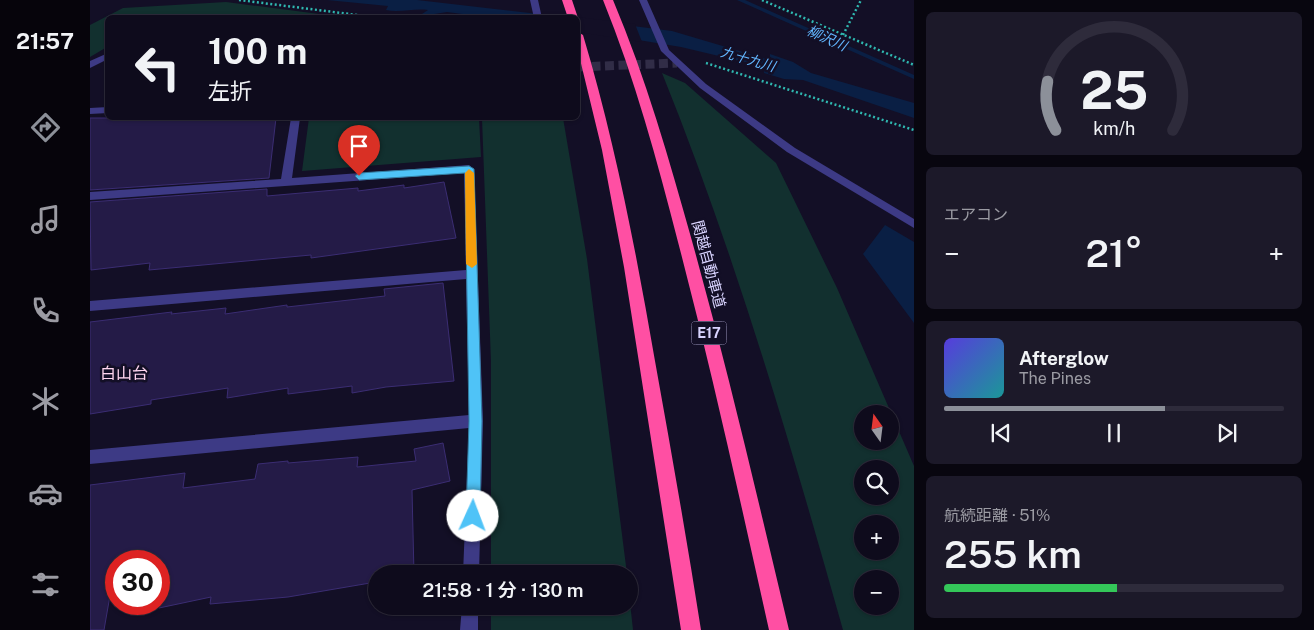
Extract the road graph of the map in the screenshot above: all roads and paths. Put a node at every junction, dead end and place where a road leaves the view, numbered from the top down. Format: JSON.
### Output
{"nodes":[{"id":1,"x":239,"y":0,"type":"edge"},
{"id":2,"x":608,"y":0,"type":"edge"},
{"id":3,"x":643,"y":0,"type":"edge"},
{"id":4,"x":762,"y":0,"type":"edge"},
{"id":5,"x":861,"y":0,"type":"edge"},
{"id":6,"x":534,"y":1,"type":"edge"},
{"id":7,"x":357,"y":15,"type":"edge"},
{"id":8,"x":537,"y":15,"type":"edge"},
{"id":9,"x":843,"y":35,"type":"junction"},
{"id":10,"x":580,"y":42,"type":"edge"},
{"id":11,"x":105,"y":57,"type":"edge"},
{"id":12,"x":677,"y":63,"type":"junction"},
{"id":13,"x":90,"y":65,"type":"edge"},
{"id":14,"x":914,"y":65,"type":"edge"},
{"id":15,"x":105,"y":110,"type":"edge"},
{"id":16,"x":90,"y":111,"type":"edge"},
{"id":17,"x":295,"y":120,"type":"edge"},
{"id":18,"x":914,"y":130,"type":"edge"},
{"id":19,"x":286,"y":181,"type":"junction"},
{"id":20,"x":90,"y":196,"type":"edge"},
{"id":21,"x":914,"y":224,"type":"edge"},
{"id":22,"x":472,"y":274,"type":"junction"},
{"id":23,"x":90,"y":306,"type":"edge"},
{"id":24,"x":476,"y":421,"type":"junction"},
{"id":25,"x":90,"y":457,"type":"edge"},
{"id":26,"x":471,"y":565,"type":"edge"},
{"id":27,"x":470,"y":615,"type":"edge"},
{"id":28,"x":469,"y":630,"type":"edge"},
{"id":29,"x":691,"y":630,"type":"edge"},
{"id":30,"x":779,"y":630,"type":"edge"}],
"edges":[{"from":1,"to":7,"type":"path"},
{"from":2,"to":30,"type":"highway","name":"関越自動車道","number":"E17"},
{"from":3,"to":12,"type":"street"},
{"from":4,"to":9,"type":"path"},
{"from":5,"to":9,"type":"path"},
{"from":6,"to":8,"type":"street"},
{"from":9,"to":14,"type":"path"},
{"from":10,"to":29,"type":"highway"},
{"from":11,"to":13,"type":"street"},
{"from":12,"to":18,"type":"path"},
{"from":12,"to":21,"type":"street"},
{"from":15,"to":16,"type":"street"},
{"from":17,"to":19,"type":"street"},
{"from":19,"to":20,"type":"street"},
{"from":19,"to":22,"type":"street"},
{"from":22,"to":23,"type":"street"},
{"from":22,"to":24,"type":"street"},
{"from":24,"to":25,"type":"street"},
{"from":24,"to":26,"type":"street"},
{"from":27,"to":28,"type":"street"}]}
